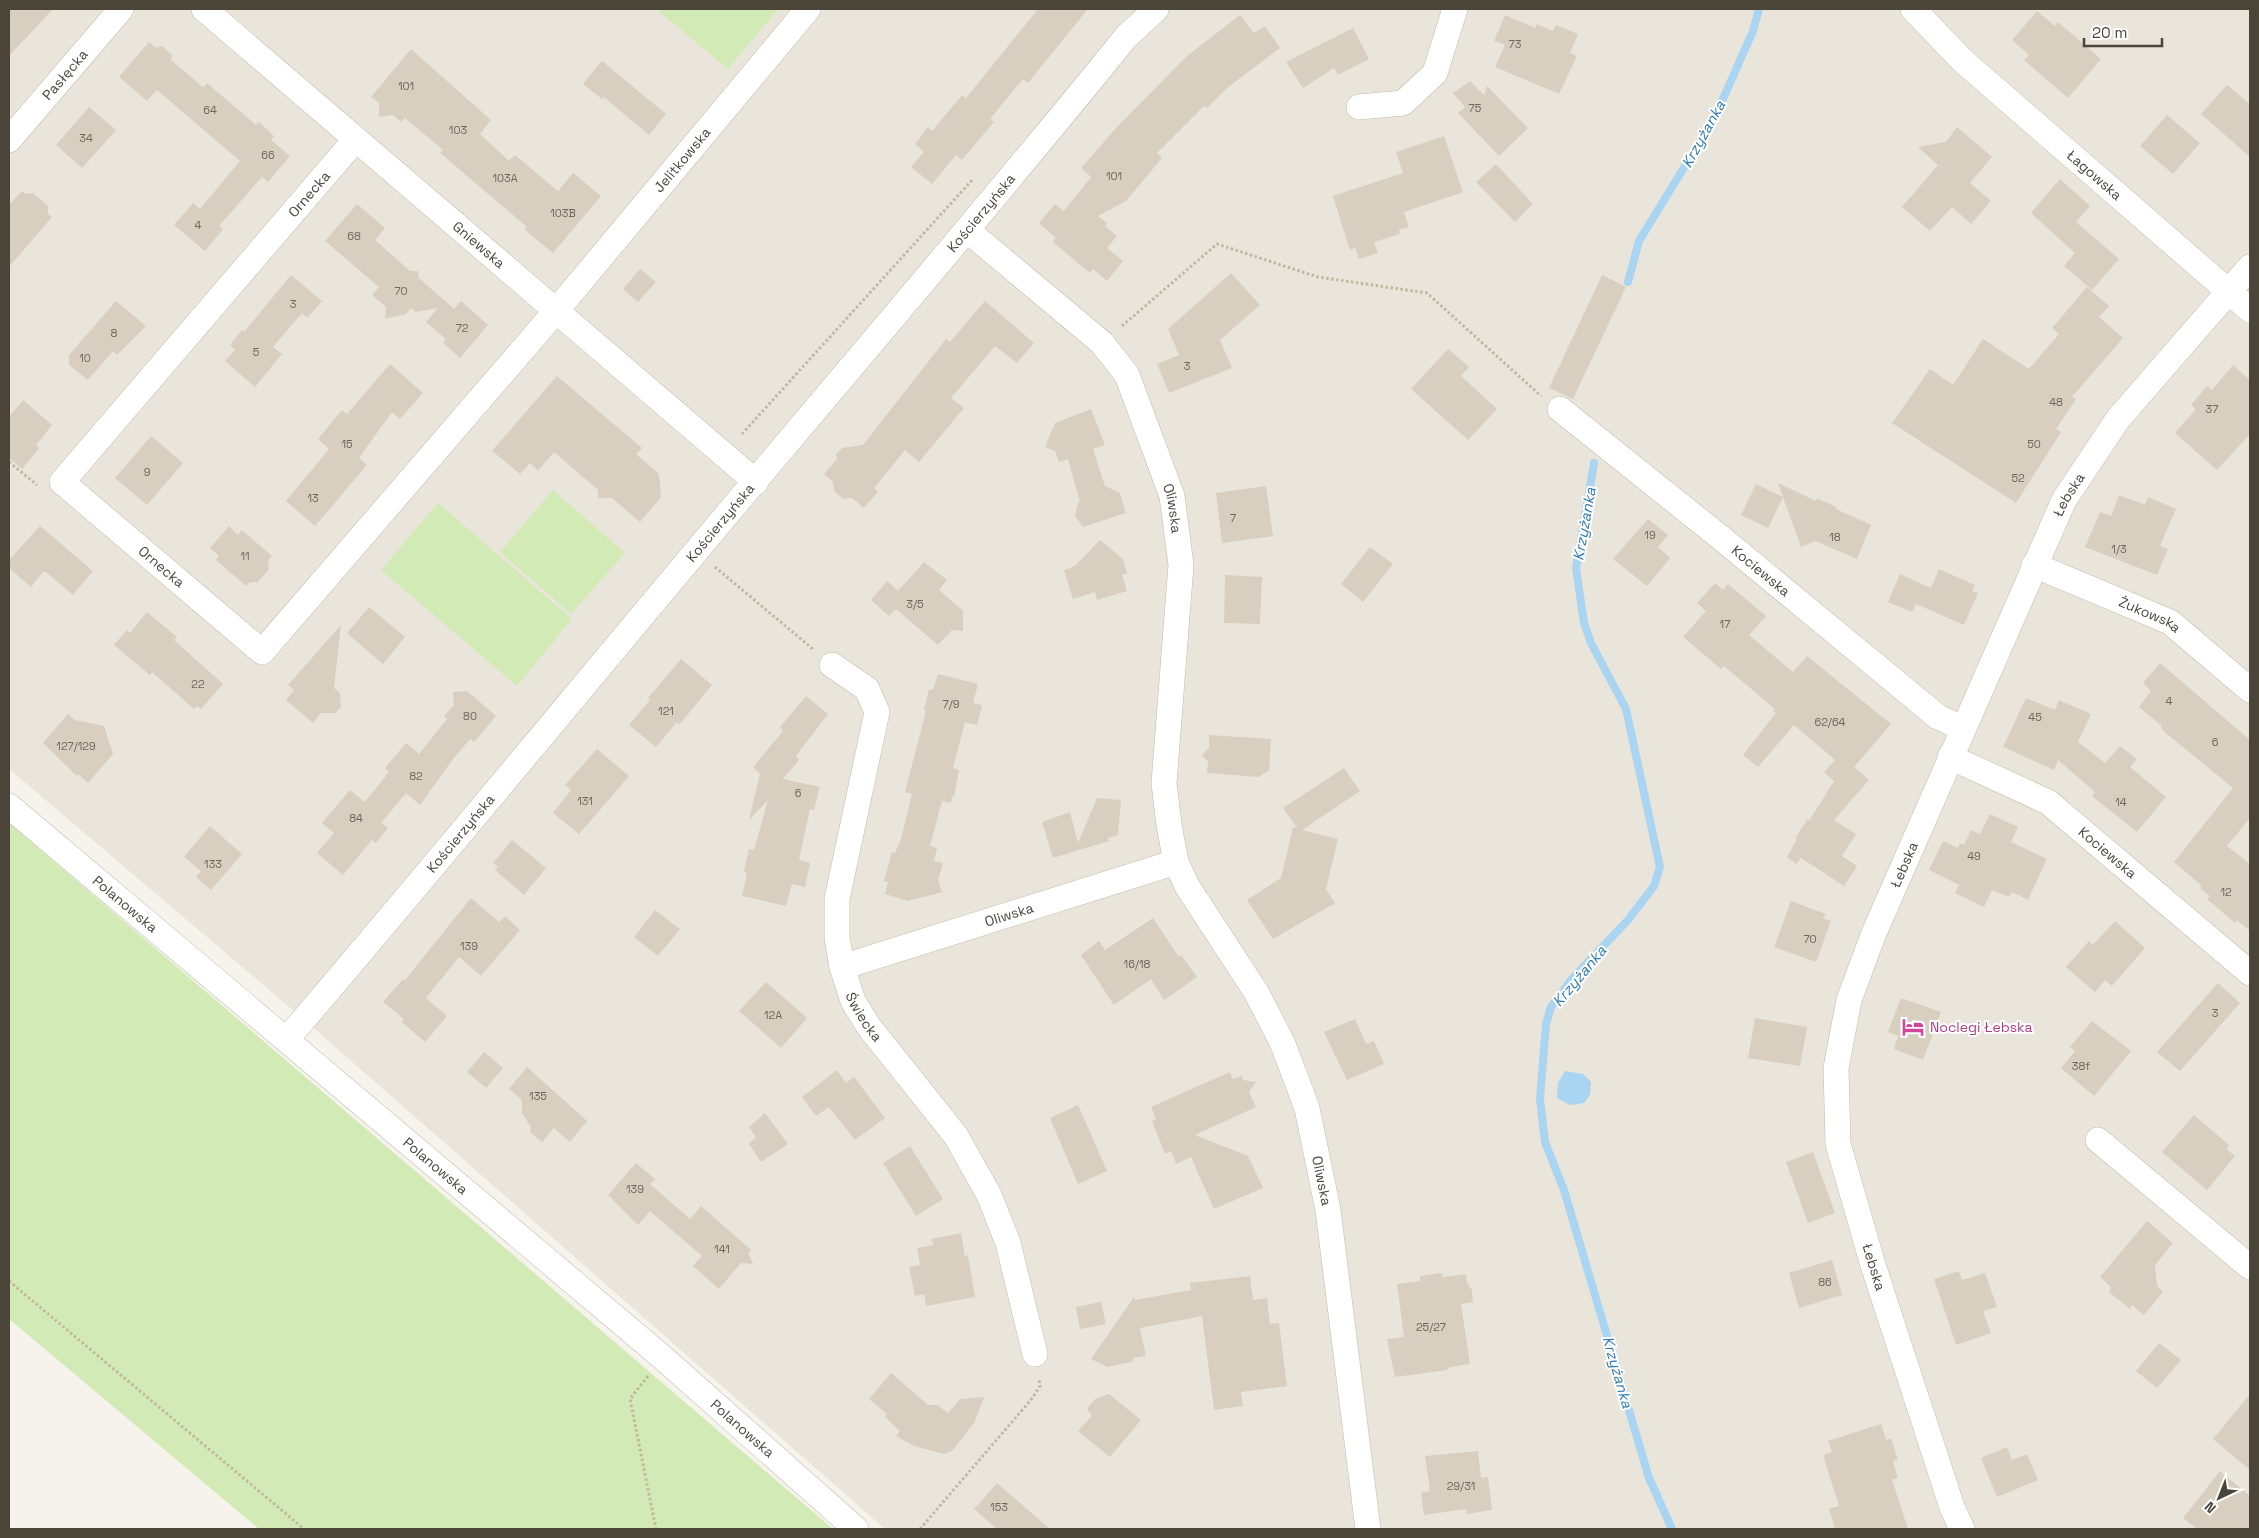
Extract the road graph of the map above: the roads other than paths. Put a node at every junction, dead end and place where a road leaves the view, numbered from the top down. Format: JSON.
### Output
{"nodes":[{"id":1,"x":121,"y":9,"type":"edge"},
{"id":2,"x":204,"y":9,"type":"edge"},
{"id":3,"x":808,"y":9,"type":"edge"},
{"id":4,"x":1156,"y":9,"type":"edge"},
{"id":5,"x":1455,"y":9,"type":"edge"},
{"id":6,"x":1913,"y":9,"type":"edge"},
{"id":7,"x":1359,"y":107,"type":"dead end"},
{"id":8,"x":9,"y":140,"type":"edge"},
{"id":9,"x":355,"y":140,"type":"junction"},
{"id":10,"x":967,"y":230,"type":"junction"},
{"id":11,"x":2250,"y":268,"type":"edge"},
{"id":12,"x":2230,"y":292,"type":"junction"},
{"id":13,"x":2250,"y":310,"type":"edge"},
{"id":14,"x":556,"y":311,"type":"junction"},
{"id":15,"x":1560,"y":409,"type":"road end"},
{"id":16,"x":756,"y":482,"type":"junction"},
{"id":17,"x":2034,"y":565,"type":"junction"},
{"id":18,"x":832,"y":665,"type":"road end"},
{"id":19,"x":2250,"y":690,"type":"edge"},
{"id":20,"x":1962,"y":728,"type":"junction"},
{"id":21,"x":1950,"y":757,"type":"junction"},
{"id":22,"x":9,"y":806,"type":"edge"},
{"id":23,"x":1176,"y":862,"type":"junction"},
{"id":24,"x":842,"y":967,"type":"junction"},
{"id":25,"x":2250,"y":973,"type":"edge"},
{"id":26,"x":287,"y":1040,"type":"junction"},
{"id":27,"x":2098,"y":1140,"type":"dead end"},
{"id":28,"x":2250,"y":1267,"type":"edge"},
{"id":29,"x":1035,"y":1354,"type":"road end"},
{"id":30,"x":856,"y":1529,"type":"edge"},
{"id":31,"x":1368,"y":1529,"type":"edge"},
{"id":32,"x":1962,"y":1529,"type":"edge"}],
"edges":[{"from":1,"to":8,"type":"street","name":"Pasłęcka"},
{"from":2,"to":9,"type":"street","name":"Gniewska"},
{"from":3,"to":14,"type":"street","name":"Jelitkowska"},
{"from":4,"to":10,"type":"street","name":"Kościerzyńska"},
{"from":5,"to":7,"type":"street"},
{"from":6,"to":12,"type":"street","name":"Łagowska"},
{"from":9,"to":14,"type":"street","name":"Gniewska"},
{"from":9,"to":14,"type":"street","name":"Ornecka"},
{"from":10,"to":16,"type":"street","name":"Kościerzyńska"},
{"from":10,"to":23,"type":"street","name":"Oliwska"},
{"from":11,"to":12,"type":"street","name":"Łebska"},
{"from":12,"to":13,"type":"street","name":"Łagowska"},
{"from":12,"to":17,"type":"street","name":"Łebska"},
{"from":14,"to":16,"type":"street","name":"Gniewska"},
{"from":15,"to":20,"type":"street","name":"Kociewska"},
{"from":16,"to":26,"type":"street","name":"Kościerzyńska"},
{"from":17,"to":19,"type":"street","name":"Żukowska"},
{"from":17,"to":20,"type":"street","name":"Łebska"},
{"from":18,"to":24,"type":"street","name":"Świecka"},
{"from":20,"to":21,"type":"street","name":"Łebska"},
{"from":21,"to":25,"type":"street","name":"Kociewska"},
{"from":21,"to":32,"type":"street","name":"Łebska"},
{"from":22,"to":26,"type":"street","name":"Polanowska"},
{"from":23,"to":24,"type":"street","name":"Oliwska"},
{"from":23,"to":31,"type":"street","name":"Oliwska"},
{"from":24,"to":29,"type":"street","name":"Świecka"},
{"from":26,"to":30,"type":"street","name":"Polanowska"},
{"from":27,"to":28,"type":"street"}]}
